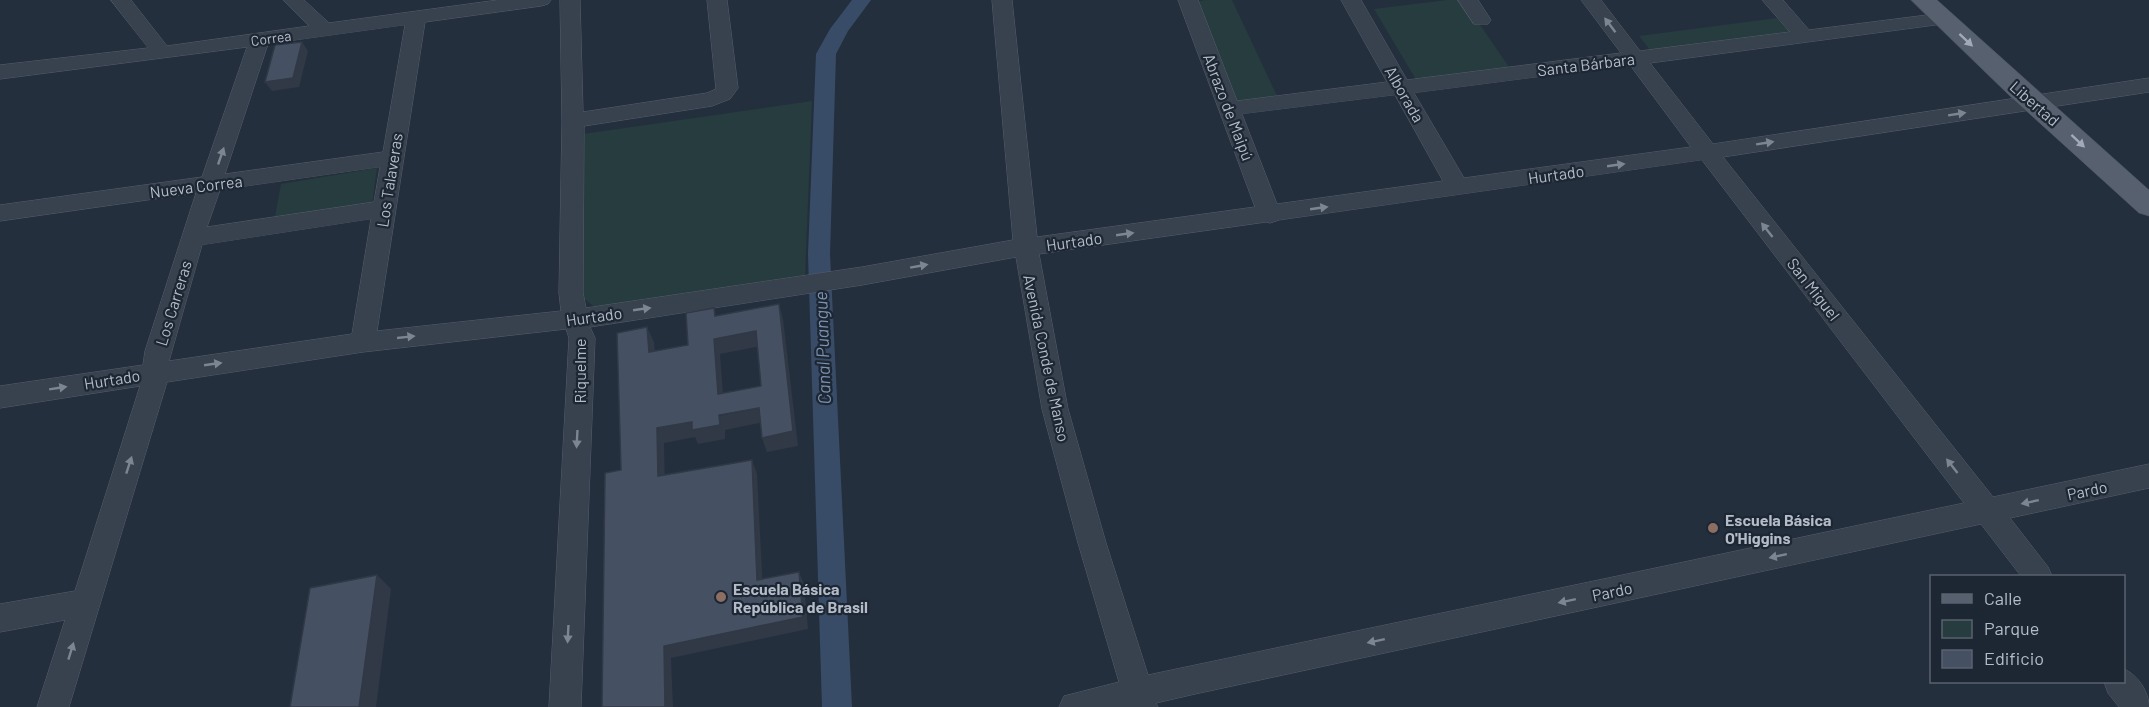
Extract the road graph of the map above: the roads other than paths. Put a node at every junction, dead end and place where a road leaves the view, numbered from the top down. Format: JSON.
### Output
{"nodes":[{"id":1,"x":121,"y":0,"type":"edge"},
{"id":2,"x":293,"y":0,"type":"edge"},
{"id":3,"x":541,"y":0,"type":"edge"},
{"id":4,"x":570,"y":0,"type":"edge"},
{"id":5,"x":717,"y":0,"type":"edge"},
{"id":6,"x":1002,"y":0,"type":"edge"},
{"id":7,"x":1188,"y":0,"type":"edge"},
{"id":8,"x":1351,"y":0,"type":"edge"},
{"id":9,"x":1468,"y":0,"type":"edge"},
{"id":10,"x":1591,"y":0,"type":"edge"},
{"id":11,"x":1772,"y":0,"type":"edge"},
{"id":12,"x":1923,"y":0,"type":"edge"},
{"id":13,"x":471,"y":5,"type":"edge"},
{"id":14,"x":416,"y":18,"type":"junction"},
{"id":15,"x":1943,"y":19,"type":"junction"},
{"id":16,"x":1481,"y":20,"type":"dead end"},
{"id":17,"x":324,"y":30,"type":"junction"},
{"id":18,"x":1804,"y":36,"type":"junction"},
{"id":19,"x":260,"y":39,"type":"junction"},
{"id":20,"x":161,"y":53,"type":"junction"},
{"id":21,"x":1635,"y":58,"type":"junction"},
{"id":22,"x":0,"y":72,"type":"edge"},
{"id":23,"x":2149,"y":86,"type":"edge"},
{"id":24,"x":1401,"y":87,"type":"junction"},
{"id":25,"x":2034,"y":103,"type":"junction"},
{"id":26,"x":1230,"y":109,"type":"junction"},
{"id":27,"x":573,"y":121,"type":"junction"},
{"id":28,"x":1707,"y":152,"type":"junction"},
{"id":29,"x":392,"y":158,"type":"junction"},
{"id":30,"x":211,"y":184,"type":"junction"},
{"id":31,"x":1458,"y":188,"type":"junction"},
{"id":32,"x":2149,"y":206,"type":"edge"},
{"id":33,"x":385,"y":209,"type":"junction"},
{"id":34,"x":0,"y":213,"type":"edge"},
{"id":35,"x":1270,"y":214,"type":"junction"},
{"id":36,"x":192,"y":238,"type":"junction"},
{"id":37,"x":1026,"y":248,"type":"junction"},
{"id":38,"x":575,"y":319,"type":"junction"},
{"id":39,"x":363,"y":342,"type":"junction"},
{"id":40,"x":155,"y":372,"type":"junction"},
{"id":41,"x":0,"y":397,"type":"edge"},
{"id":42,"x":2149,"y":476,"type":"edge"},
{"id":43,"x":1988,"y":512,"type":"junction"},
{"id":44,"x":2037,"y":575,"type":"edge"},
{"id":45,"x":85,"y":603,"type":"junction"},
{"id":46,"x":0,"y":618,"type":"edge"},
{"id":47,"x":2121,"y":683,"type":"edge"},
{"id":48,"x":1140,"y":700,"type":"edge"},
{"id":49,"x":53,"y":707,"type":"edge"},
{"id":50,"x":565,"y":707,"type":"edge"},
{"id":51,"x":1075,"y":707,"type":"edge"},
{"id":52,"x":2139,"y":707,"type":"edge"}],
"edges":[{"from":1,"to":20,"type":"street"},
{"from":2,"to":17,"type":"street"},
{"from":3,"to":13,"type":"street","name":"Correa"},
{"from":4,"to":27,"type":"street","name":"Riquelme"},
{"from":5,"to":27,"type":"street"},
{"from":6,"to":37,"type":"street","name":"Avenida Conde de Manso"},
{"from":7,"to":26,"type":"street","name":"Abrazo de Maipú"},
{"from":8,"to":24,"type":"street","name":"Alborada"},
{"from":9,"to":16,"type":"street"},
{"from":21,"to":10,"type":"street","name":"San Miguel","one_way":true},
{"from":11,"to":18,"type":"street"},
{"from":12,"to":15,"type":"main road","name":"Libertad"},
{"from":13,"to":14,"type":"street","name":"Correa"},
{"from":14,"to":17,"type":"street","name":"Correa"},
{"from":14,"to":29,"type":"street","name":"Los Talaveras"},
{"from":15,"to":18,"type":"street","name":"Santa Bárbara"},
{"from":15,"to":25,"type":"main road","name":"Libertad","one_way":true},
{"from":17,"to":19,"type":"street","name":"Correa"},
{"from":18,"to":21,"type":"street","name":"Santa Bárbara"},
{"from":19,"to":20,"type":"street","name":"Correa"},
{"from":30,"to":19,"type":"street","name":"Los Carreras","one_way":true},
{"from":20,"to":22,"type":"street","name":"Correa"},
{"from":21,"to":24,"type":"street","name":"Santa Bárbara"},
{"from":21,"to":28,"type":"street","name":"San Miguel"},
{"from":23,"to":25,"type":"street","name":"Hurtado"},
{"from":24,"to":26,"type":"street","name":"Santa Bárbara"},
{"from":24,"to":31,"type":"street","name":"Alborada"},
{"from":28,"to":25,"type":"street","name":"Hurtado","one_way":true},
{"from":25,"to":32,"type":"main road","name":"Libertad","one_way":true},
{"from":26,"to":35,"type":"street","name":"Abrazo de Maipú"},
{"from":27,"to":38,"type":"street","name":"Riquelme"},
{"from":31,"to":28,"type":"street","name":"Hurtado","one_way":true},
{"from":43,"to":28,"type":"street","name":"San Miguel","one_way":true},
{"from":29,"to":30,"type":"street","name":"Nueva Correa"},
{"from":29,"to":33,"type":"street","name":"Los Talaveras"},
{"from":30,"to":34,"type":"street","name":"Nueva Correa"},
{"from":30,"to":36,"type":"street","name":"Los Carreras"},
{"from":35,"to":31,"type":"street","name":"Hurtado","one_way":true},
{"from":33,"to":36,"type":"street"},
{"from":33,"to":39,"type":"street","name":"Los Talaveras"},
{"from":37,"to":35,"type":"street","name":"Hurtado","one_way":true},
{"from":36,"to":40,"type":"street","name":"Los Carreras"},
{"from":38,"to":37,"type":"street","name":"Hurtado","one_way":true},
{"from":37,"to":48,"type":"street","name":"Avenida Conde de Manso"},
{"from":39,"to":38,"type":"street","name":"Hurtado","one_way":true},
{"from":38,"to":50,"type":"street","name":"Riquelme","one_way":true},
{"from":40,"to":39,"type":"street","name":"Hurtado","one_way":true},
{"from":41,"to":40,"type":"street","name":"Hurtado","one_way":true},
{"from":45,"to":40,"type":"street","name":"Los Carreras","one_way":true},
{"from":42,"to":43,"type":"street","name":"Pardo","one_way":true},
{"from":43,"to":44,"type":"street","name":"San Miguel"},
{"from":43,"to":48,"type":"street","name":"Pardo","one_way":true},
{"from":45,"to":46,"type":"street"},
{"from":49,"to":45,"type":"street","name":"Los Carreras","one_way":true},
{"from":47,"to":52,"type":"street"},
{"from":48,"to":51,"type":"street","name":"Pardo"}]}
